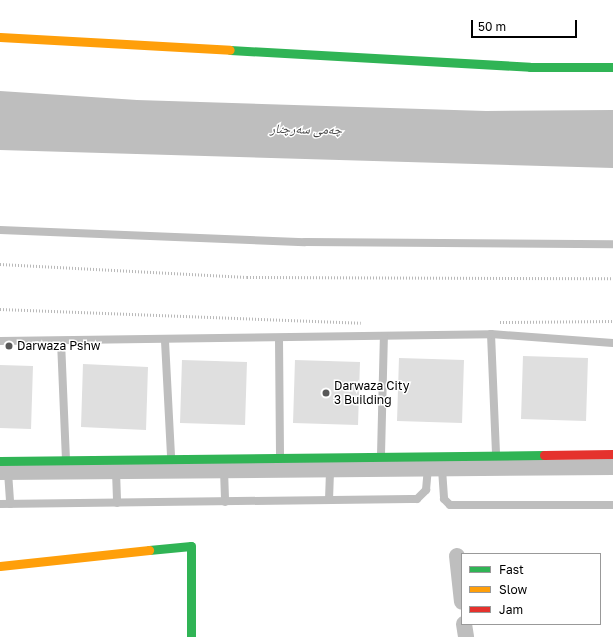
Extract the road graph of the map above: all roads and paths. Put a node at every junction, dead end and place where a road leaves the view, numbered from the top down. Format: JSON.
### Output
{"nodes":[{"id":1,"x":0,"y":37,"type":"edge"},
{"id":2,"x":613,"y":67,"type":"edge"},
{"id":3,"x":0,"y":230,"type":"edge"},
{"id":4,"x":613,"y":244,"type":"edge"},
{"id":5,"x":0,"y":264,"type":"edge"},
{"id":6,"x":613,"y":278,"type":"edge"},
{"id":7,"x":0,"y":309,"type":"edge"},
{"id":8,"x":613,"y":321,"type":"edge"},
{"id":9,"x":498,"y":322,"type":"dead end"},
{"id":10,"x":364,"y":324,"type":"dead end"},
{"id":11,"x":491,"y":334,"type":"junction"},
{"id":12,"x":384,"y":336,"type":"junction"},
{"id":13,"x":279,"y":339,"type":"junction"},
{"id":14,"x":165,"y":340,"type":"junction"},
{"id":15,"x":0,"y":341,"type":"edge"},
{"id":16,"x":61,"y":341,"type":"junction"},
{"id":17,"x":613,"y":343,"type":"edge"},
{"id":18,"x":613,"y":454,"type":"edge"},
{"id":19,"x":496,"y":455,"type":"junction"},
{"id":20,"x":381,"y":456,"type":"junction"},
{"id":21,"x":171,"y":457,"type":"junction"},
{"id":22,"x":280,"y":457,"type":"junction"},
{"id":23,"x":66,"y":459,"type":"junction"},
{"id":24,"x":3,"y":468,"type":"edge"},
{"id":25,"x":613,"y":468,"type":"edge"},
{"id":26,"x":435,"y":469,"type":"junction"},
{"id":27,"x":224,"y":470,"type":"junction"},
{"id":28,"x":330,"y":470,"type":"junction"},
{"id":29,"x":116,"y":471,"type":"junction"},
{"id":30,"x":329,"y":500,"type":"junction"},
{"id":31,"x":225,"y":502,"type":"junction"},
{"id":32,"x":116,"y":503,"type":"junction"},
{"id":33,"x":0,"y":504,"type":"edge"},
{"id":34,"x":10,"y":504,"type":"junction"},
{"id":35,"x":613,"y":505,"type":"edge"},
{"id":36,"x":457,"y":556,"type":"dead end"},
{"id":37,"x":0,"y":566,"type":"edge"},
{"id":38,"x":461,"y":593,"type":"edge"},
{"id":39,"x":464,"y":625,"type":"edge"},
{"id":40,"x":191,"y":637,"type":"edge"},
{"id":41,"x":466,"y":637,"type":"edge"}],
"edges":[{"from":1,"to":2,"type":"street"},
{"from":3,"to":4,"type":"lane"},
{"from":5,"to":6,"type":"path"},
{"from":7,"to":10,"type":"path"},
{"from":8,"to":9,"type":"path"},
{"from":11,"to":12,"type":"lane"},
{"from":11,"to":17,"type":"lane"},
{"from":11,"to":19,"type":"lane"},
{"from":12,"to":13,"type":"lane"},
{"from":12,"to":20,"type":"lane"},
{"from":13,"to":14,"type":"lane"},
{"from":13,"to":22,"type":"lane"},
{"from":14,"to":16,"type":"lane"},
{"from":14,"to":21,"type":"lane"},
{"from":15,"to":16,"type":"lane"},
{"from":16,"to":23,"type":"lane"},
{"from":18,"to":19,"type":"street"},
{"from":19,"to":20,"type":"street"},
{"from":20,"to":22,"type":"street"},
{"from":21,"to":22,"type":"street"},
{"from":21,"to":23,"type":"street"},
{"from":23,"to":24,"type":"street"},
{"from":24,"to":29,"type":"street"},
{"from":24,"to":34,"type":"lane"},
{"from":25,"to":26,"type":"street"},
{"from":26,"to":28,"type":"street"},
{"from":26,"to":30,"type":"lane"},
{"from":26,"to":35,"type":"lane"},
{"from":27,"to":28,"type":"street"},
{"from":27,"to":29,"type":"street"},
{"from":27,"to":31,"type":"lane"},
{"from":28,"to":30,"type":"lane"},
{"from":29,"to":32,"type":"lane"},
{"from":30,"to":31,"type":"lane"},
{"from":31,"to":32,"type":"lane"},
{"from":32,"to":34,"type":"lane"},
{"from":33,"to":34,"type":"lane"},
{"from":36,"to":38,"type":"street"},
{"from":37,"to":40,"type":"street"},
{"from":39,"to":41,"type":"street"}]}
